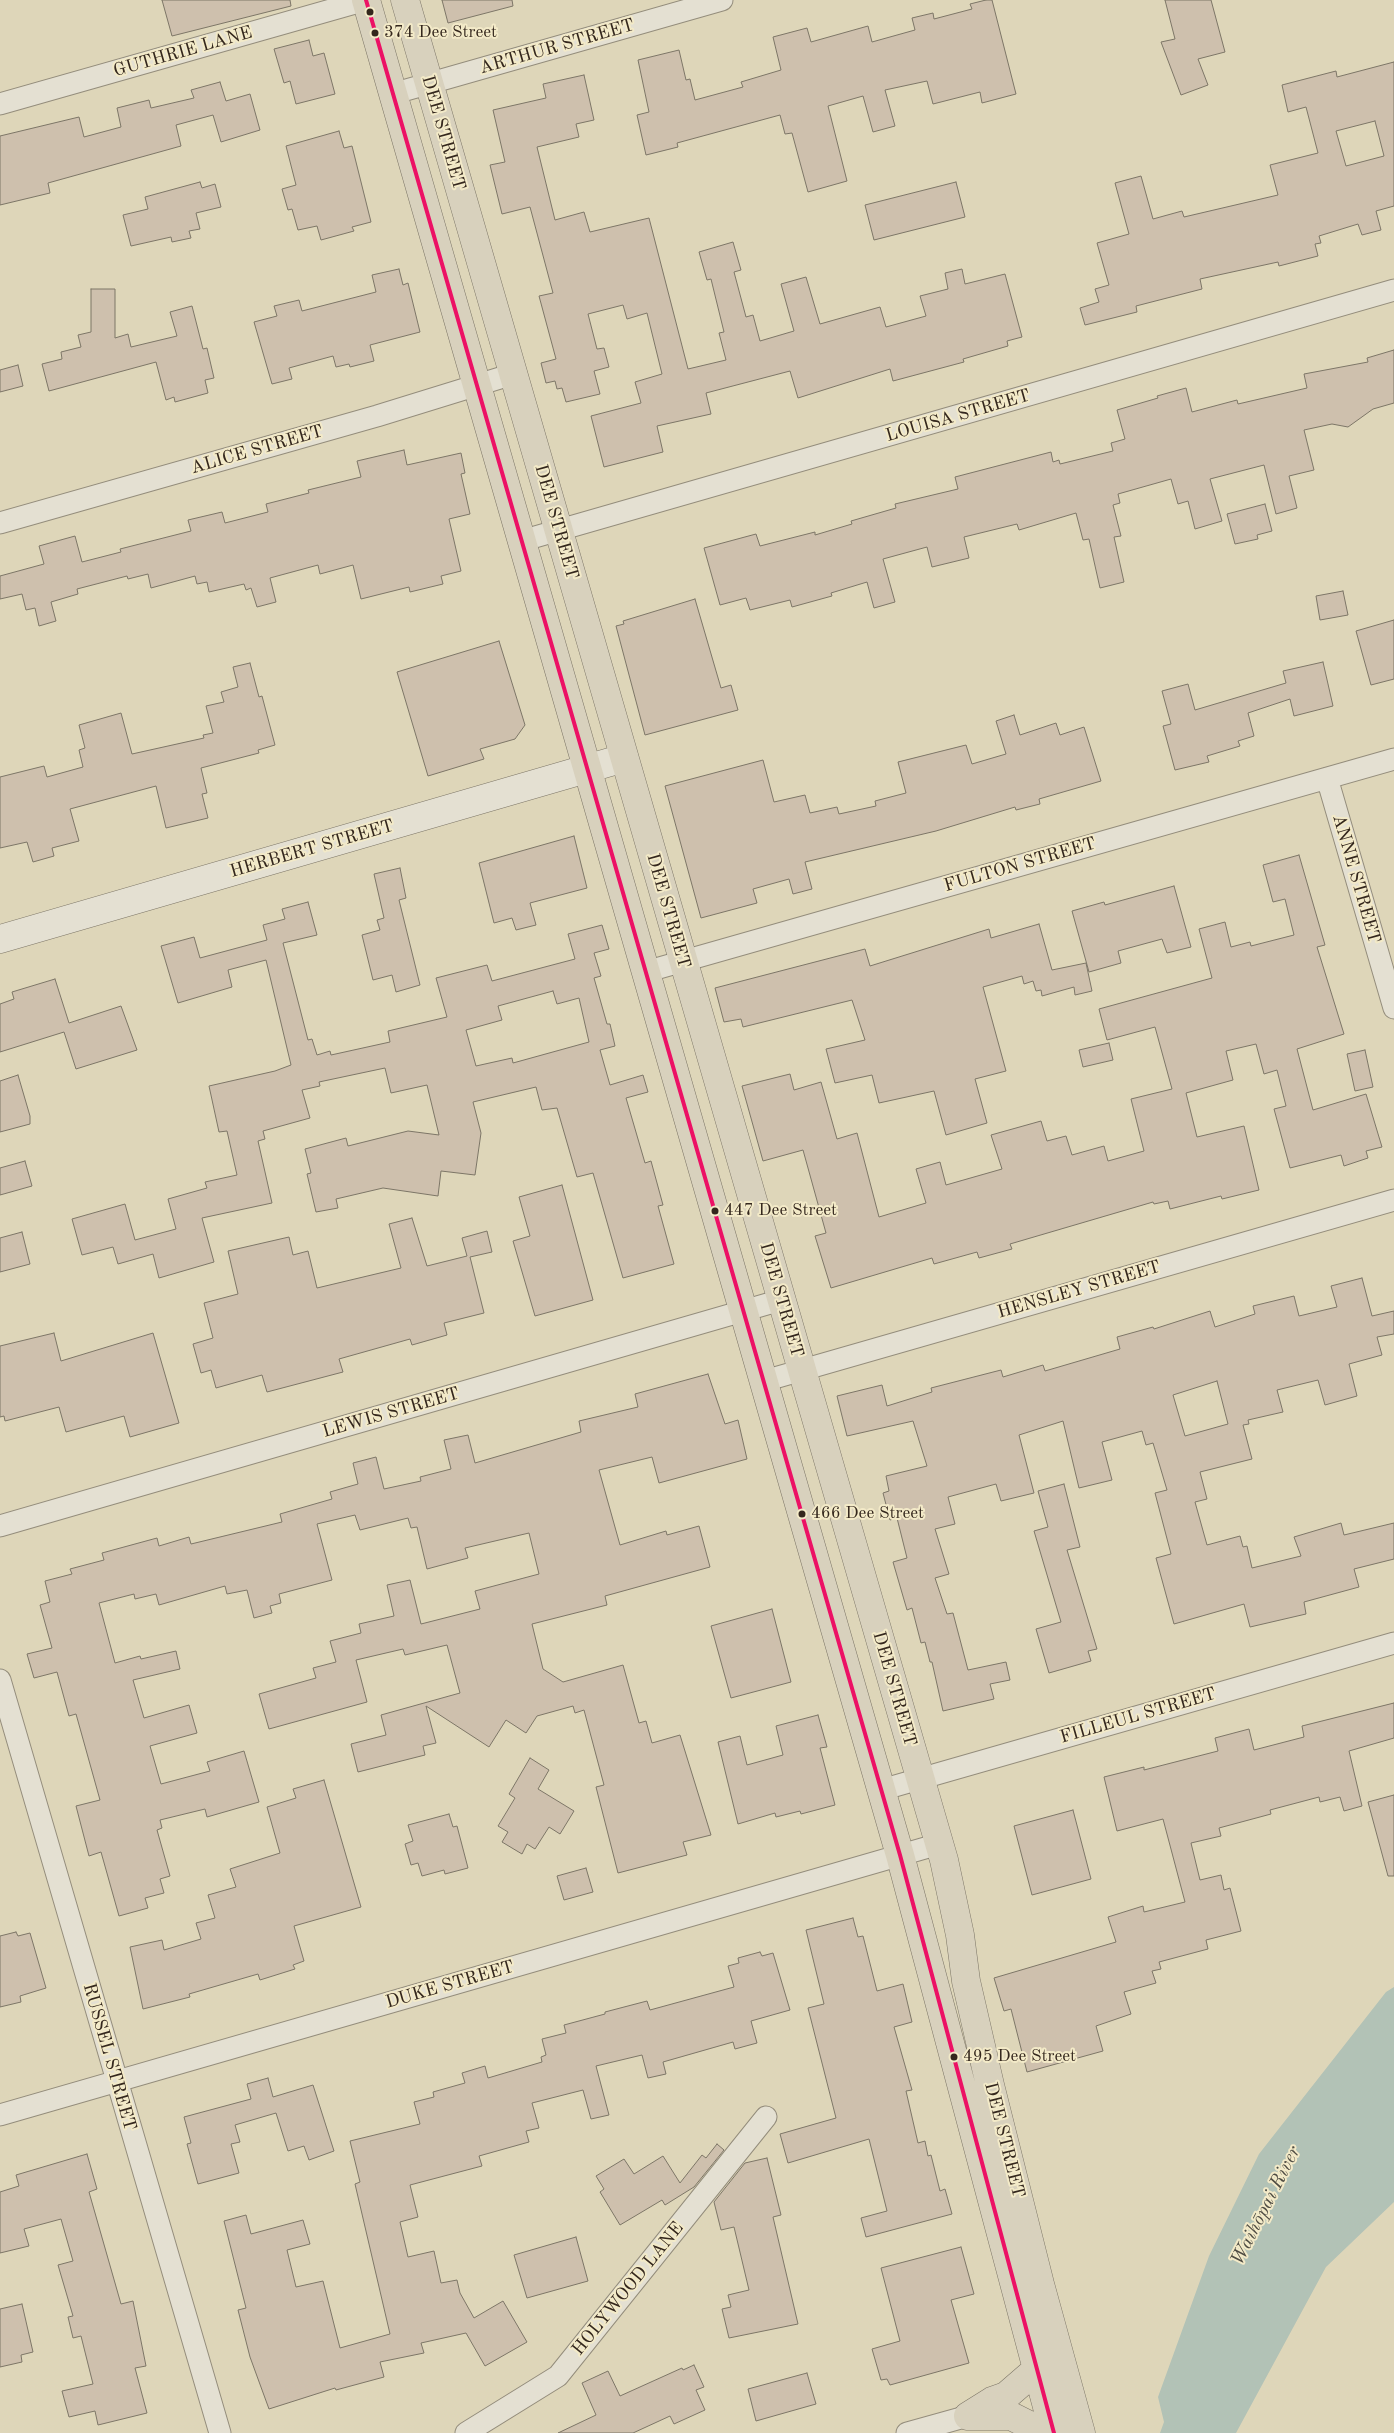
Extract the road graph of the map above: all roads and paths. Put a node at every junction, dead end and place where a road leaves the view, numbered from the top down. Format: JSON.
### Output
{"nodes":[{"id":1,"x":366,"y":0,"type":"edge"},
{"id":2,"x":405,"y":0,"type":"edge"},
{"id":3,"x":722,"y":0,"type":"edge"},
{"id":4,"x":429,"y":84,"type":"junction"},
{"id":5,"x":392,"y":94,"type":"junction"},
{"id":6,"x":0,"y":104,"type":"edge"},
{"id":7,"x":1394,"y":290,"type":"edge"},
{"id":8,"x":514,"y":374,"type":"junction"},
{"id":9,"x":476,"y":385,"type":"junction"},
{"id":10,"x":0,"y":522,"type":"edge"},
{"id":11,"x":558,"y":530,"type":"junction"},
{"id":12,"x":521,"y":541,"type":"junction"},
{"id":13,"x":624,"y":758,"type":"junction"},
{"id":14,"x":1394,"y":759,"type":"edge"},
{"id":15,"x":587,"y":770,"type":"junction"},
{"id":16,"x":1327,"y":778,"type":"junction"},
{"id":17,"x":0,"y":939,"type":"edge"},
{"id":18,"x":683,"y":961,"type":"junction"},
{"id":19,"x":645,"y":972,"type":"junction"},
{"id":20,"x":1394,"y":1008,"type":"edge"},
{"id":21,"x":1394,"y":1200,"type":"edge"},
{"id":22,"x":781,"y":1300,"type":"junction"},
{"id":23,"x":743,"y":1311,"type":"junction"},
{"id":24,"x":801,"y":1370,"type":"junction"},
{"id":25,"x":764,"y":1381,"type":"junction"},
{"id":26,"x":0,"y":1526,"type":"edge"},
{"id":27,"x":1394,"y":1643,"type":"edge"},
{"id":28,"x":0,"y":1680,"type":"edge"},
{"id":29,"x":920,"y":1778,"type":"junction"},
{"id":30,"x":881,"y":1790,"type":"junction"},
{"id":31,"x":939,"y":1844,"type":"junction"},
{"id":32,"x":900,"y":1855,"type":"junction"},
{"id":33,"x":116,"y":2081,"type":"junction"},
{"id":34,"x":0,"y":2115,"type":"edge"},
{"id":35,"x":766,"y":2117,"type":"dead end"},
{"id":36,"x":1036,"y":2370,"type":"junction"},
{"id":37,"x":968,"y":2416,"type":"junction"},
{"id":38,"x":220,"y":2433,"type":"edge"},
{"id":39,"x":466,"y":2433,"type":"edge"},
{"id":40,"x":907,"y":2433,"type":"edge"},
{"id":41,"x":1039,"y":2433,"type":"edge"},
{"id":42,"x":1054,"y":2433,"type":"edge"},
{"id":43,"x":1081,"y":2433,"type":"edge"}],
"edges":[{"from":1,"to":5,"type":"main road","name":"DEE STREET"},
{"from":1,"to":6,"type":"street","name":"GUTHRIE LANE"},
{"from":2,"to":4,"type":"main road","name":"DEE STREET"},
{"from":3,"to":4,"type":"street","name":"ARTHUR STREET"},
{"from":4,"to":5,"type":"street","name":"ARTHUR STREET"},
{"from":4,"to":8,"type":"main road","name":"DEE STREET"},
{"from":5,"to":9,"type":"main road","name":"DEE STREET"},
{"from":7,"to":11,"type":"street","name":"LOUISA STREET"},
{"from":8,"to":9,"type":"street","name":"ALICE STREET"},
{"from":8,"to":11,"type":"main road","name":"DEE STREET"},
{"from":9,"to":10,"type":"street","name":"ALICE STREET"},
{"from":9,"to":12,"type":"main road","name":"DEE STREET"},
{"from":11,"to":12,"type":"street","name":"LOUISA STREET"},
{"from":11,"to":13,"type":"main road","name":"DEE STREET"},
{"from":12,"to":15,"type":"main road","name":"DEE STREET"},
{"from":13,"to":15,"type":"main road","name":"HERBERT STREET"},
{"from":13,"to":18,"type":"main road","name":"DEE STREET"},
{"from":14,"to":16,"type":"street","name":"FULTON STREET"},
{"from":15,"to":17,"type":"main road","name":"HERBERT STREET"},
{"from":15,"to":19,"type":"main road","name":"DEE STREET"},
{"from":16,"to":18,"type":"street","name":"FULTON STREET"},
{"from":16,"to":20,"type":"street","name":"ANNE STREET"},
{"from":18,"to":19,"type":"street","name":"FULTON STREET"},
{"from":18,"to":22,"type":"main road","name":"DEE STREET"},
{"from":19,"to":23,"type":"main road","name":"DEE STREET"},
{"from":21,"to":24,"type":"street","name":"HENSLEY STREET"},
{"from":22,"to":23,"type":"street","name":"LEWIS STREET"},
{"from":22,"to":24,"type":"main road","name":"DEE STREET"},
{"from":23,"to":25,"type":"main road","name":"DEE STREET"},
{"from":23,"to":26,"type":"street","name":"LEWIS STREET"},
{"from":24,"to":25,"type":"street","name":"HENSLEY STREET"},
{"from":24,"to":29,"type":"main road","name":"DEE STREET"},
{"from":25,"to":30,"type":"main road","name":"DEE STREET"},
{"from":27,"to":29,"type":"street","name":"FILLEUL STREET"},
{"from":28,"to":33,"type":"street","name":"RUSSEL STREET"},
{"from":29,"to":30,"type":"street","name":"FILLEUL STREET"},
{"from":29,"to":31,"type":"main road","name":"DEE STREET"},
{"from":30,"to":32,"type":"main road","name":"DEE STREET"},
{"from":31,"to":32,"type":"street","name":"DUKE STREET"},
{"from":31,"to":43,"type":"main road","name":"DEE STREET"},
{"from":32,"to":33,"type":"street","name":"DUKE STREET"},
{"from":32,"to":36,"type":"main road","name":"DEE STREET"},
{"from":33,"to":34,"type":"street","name":"DUKE STREET"},
{"from":33,"to":38,"type":"street","name":"RUSSEL STREET"},
{"from":35,"to":39,"type":"street","name":"HOLYWOOD LANE"},
{"from":36,"to":37,"type":"main road"},
{"from":36,"to":42,"type":"main road","name":"DEE STREET"},
{"from":37,"to":40,"type":"street"},
{"from":37,"to":41,"type":"main road"}]}
